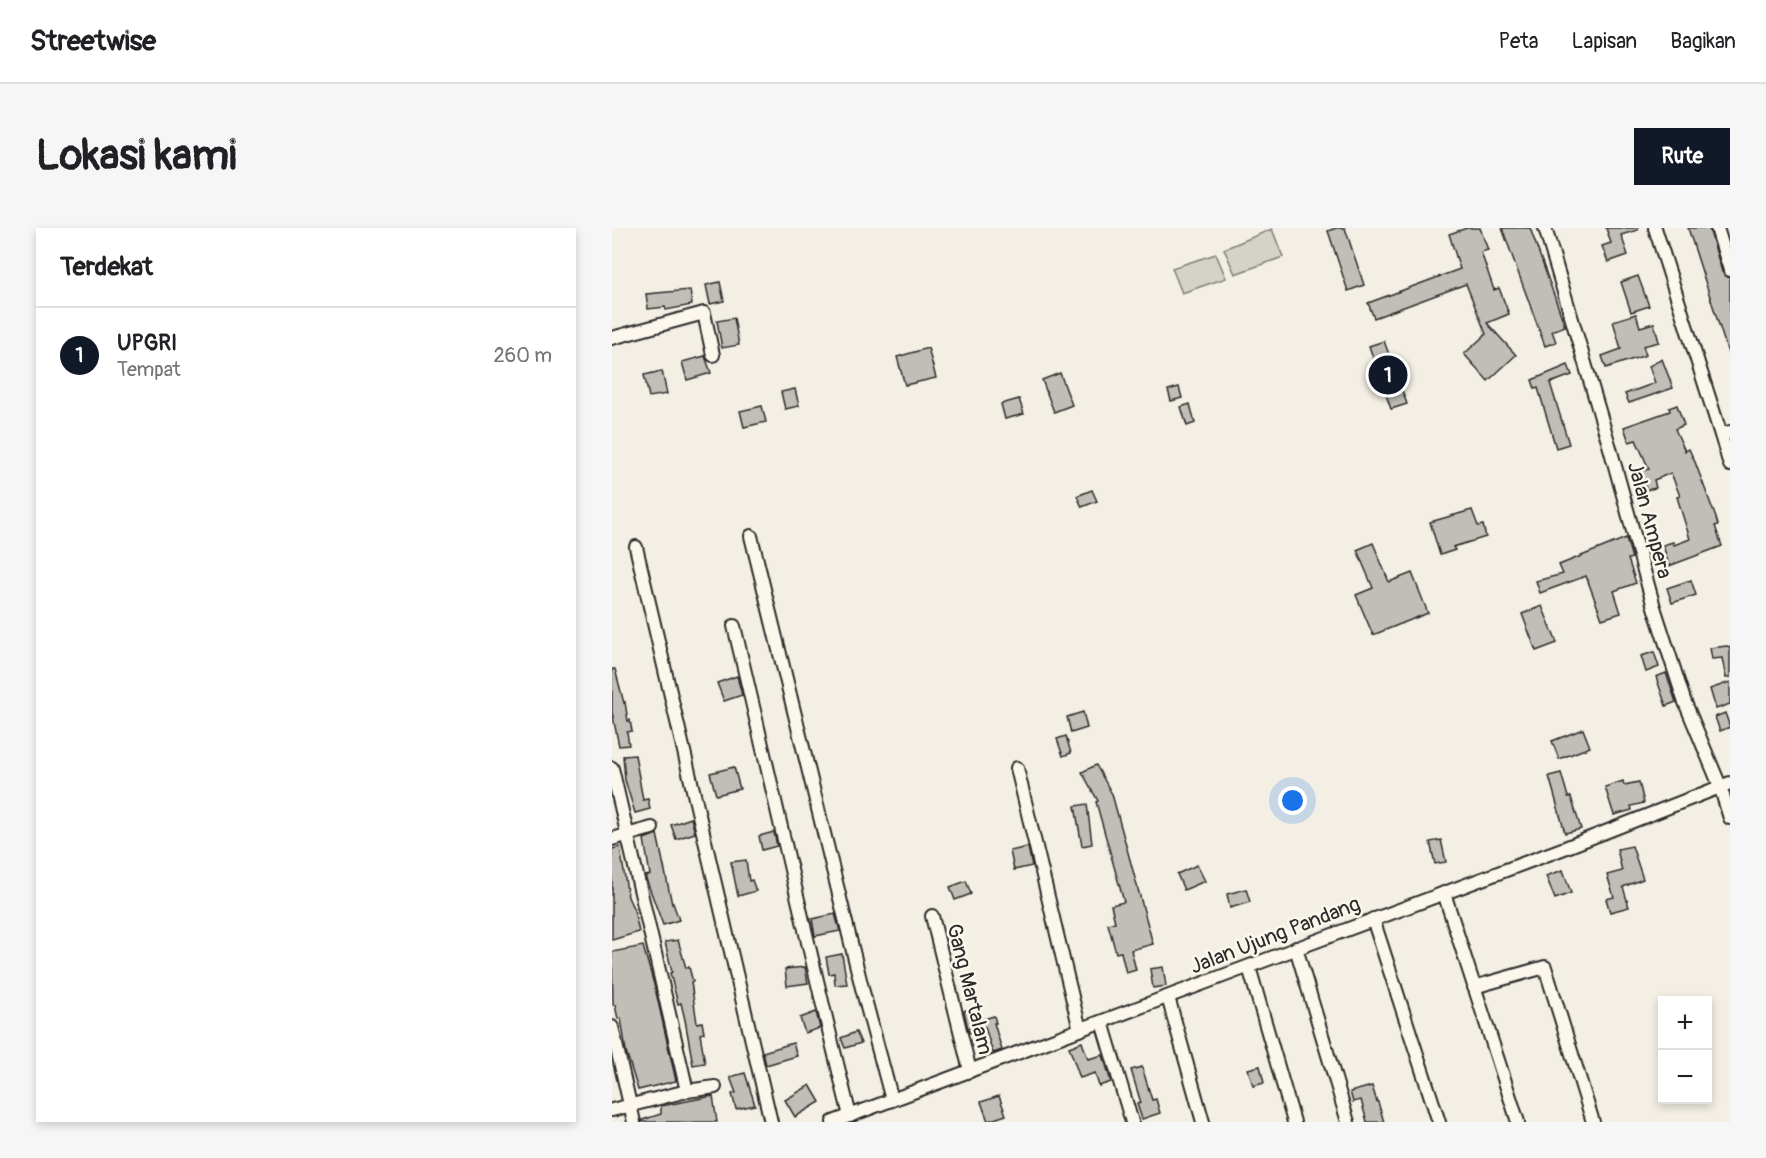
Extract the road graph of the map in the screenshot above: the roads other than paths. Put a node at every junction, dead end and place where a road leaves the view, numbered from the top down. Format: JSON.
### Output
{"nodes":[{"id":1,"x":1545,"y":228,"type":"edge"},
{"id":2,"x":1655,"y":228,"type":"edge"},
{"id":3,"x":1717,"y":228,"type":"edge"},
{"id":4,"x":1730,"y":270,"type":"edge"},
{"id":5,"x":612,"y":338,"type":"edge"},
{"id":6,"x":713,"y":355,"type":"dead end"},
{"id":7,"x":1725,"y":434,"type":"edge"},
{"id":8,"x":1730,"y":465,"type":"edge"},
{"id":9,"x":751,"y":536,"type":"dead end"},
{"id":10,"x":636,"y":547,"type":"dead end"},
{"id":11,"x":734,"y":626,"type":"dead end"},
{"id":12,"x":612,"y":768,"type":"edge"},
{"id":13,"x":1017,"y":768,"type":"dead end"},
{"id":14,"x":1725,"y":785,"type":"edge"},
{"id":15,"x":1730,"y":818,"type":"edge"},
{"id":16,"x":652,"y":828,"type":"dead end"},
{"id":17,"x":627,"y":835,"type":"junction"},
{"id":18,"x":612,"y":839,"type":"edge"},
{"id":19,"x":1444,"y":893,"type":"junction"},
{"id":20,"x":932,"y":916,"type":"dead end"},
{"id":21,"x":1373,"y":919,"type":"junction"},
{"id":22,"x":1296,"y":948,"type":"junction"},
{"id":23,"x":1249,"y":967,"type":"junction"},
{"id":24,"x":1474,"y":987,"type":"junction"},
{"id":25,"x":1168,"y":996,"type":"junction"},
{"id":26,"x":1102,"y":1022,"type":"junction"},
{"id":27,"x":612,"y":1027,"type":"edge"},
{"id":28,"x":1080,"y":1030,"type":"junction"},
{"id":29,"x":970,"y":1071,"type":"junction"},
{"id":30,"x":715,"y":1087,"type":"dead end"},
{"id":31,"x":687,"y":1091,"type":"junction"},
{"id":32,"x":891,"y":1100,"type":"junction"},
{"id":33,"x":631,"y":1106,"type":"junction"},
{"id":34,"x":612,"y":1110,"type":"edge"},
{"id":35,"x":850,"y":1116,"type":"junction"},
{"id":36,"x":634,"y":1122,"type":"edge"},
{"id":37,"x":771,"y":1122,"type":"edge"},
{"id":38,"x":833,"y":1122,"type":"edge"},
{"id":39,"x":1132,"y":1122,"type":"edge"},
{"id":40,"x":1203,"y":1122,"type":"edge"},
{"id":41,"x":1294,"y":1122,"type":"edge"},
{"id":42,"x":1348,"y":1122,"type":"edge"},
{"id":43,"x":1439,"y":1122,"type":"edge"},
{"id":44,"x":1518,"y":1122,"type":"edge"},
{"id":45,"x":1593,"y":1122,"type":"edge"}],
"edges":[{"from":1,"to":14,"type":"street","name":"Jalan Ampera"},
{"from":2,"to":7,"type":"street"},
{"from":3,"to":4,"type":"street"},
{"from":5,"to":6,"type":"street"},
{"from":7,"to":8,"type":"street"},
{"from":9,"to":32,"type":"street"},
{"from":10,"to":37,"type":"street"},
{"from":11,"to":35,"type":"street"},
{"from":12,"to":17,"type":"street"},
{"from":13,"to":28,"type":"street"},
{"from":14,"to":15,"type":"street","name":"Jalan Ampera"},
{"from":14,"to":19,"type":"street","name":"Jalan Ujung Pandang"},
{"from":16,"to":17,"type":"street"},
{"from":17,"to":18,"type":"street"},
{"from":17,"to":31,"type":"street"},
{"from":19,"to":21,"type":"street","name":"Jalan Ujung Pandang"},
{"from":19,"to":24,"type":"street"},
{"from":20,"to":29,"type":"street","name":"Gang Martalam"},
{"from":21,"to":22,"type":"street","name":"Jalan Ujung Pandang"},
{"from":21,"to":43,"type":"street"},
{"from":22,"to":23,"type":"street","name":"Jalan Ujung Pandang"},
{"from":22,"to":42,"type":"street"},
{"from":23,"to":25,"type":"street","name":"Jalan Ujung Pandang"},
{"from":23,"to":41,"type":"street"},
{"from":24,"to":44,"type":"street"},
{"from":24,"to":45,"type":"street"},
{"from":25,"to":26,"type":"street","name":"Jalan Ujung Pandang"},
{"from":25,"to":40,"type":"street"},
{"from":26,"to":28,"type":"street","name":"Jalan Ujung Pandang"},
{"from":26,"to":39,"type":"street"},
{"from":27,"to":33,"type":"street"},
{"from":28,"to":29,"type":"street","name":"Jalan Ujung Pandang"},
{"from":29,"to":32,"type":"street","name":"Jalan Ujung Pandang"},
{"from":30,"to":31,"type":"street"},
{"from":31,"to":33,"type":"street"},
{"from":32,"to":35,"type":"street","name":"Jalan Ujung Pandang"},
{"from":33,"to":34,"type":"street"},
{"from":33,"to":36,"type":"street"},
{"from":35,"to":38,"type":"street","name":"Jalan Ujung Pandang"}]}
